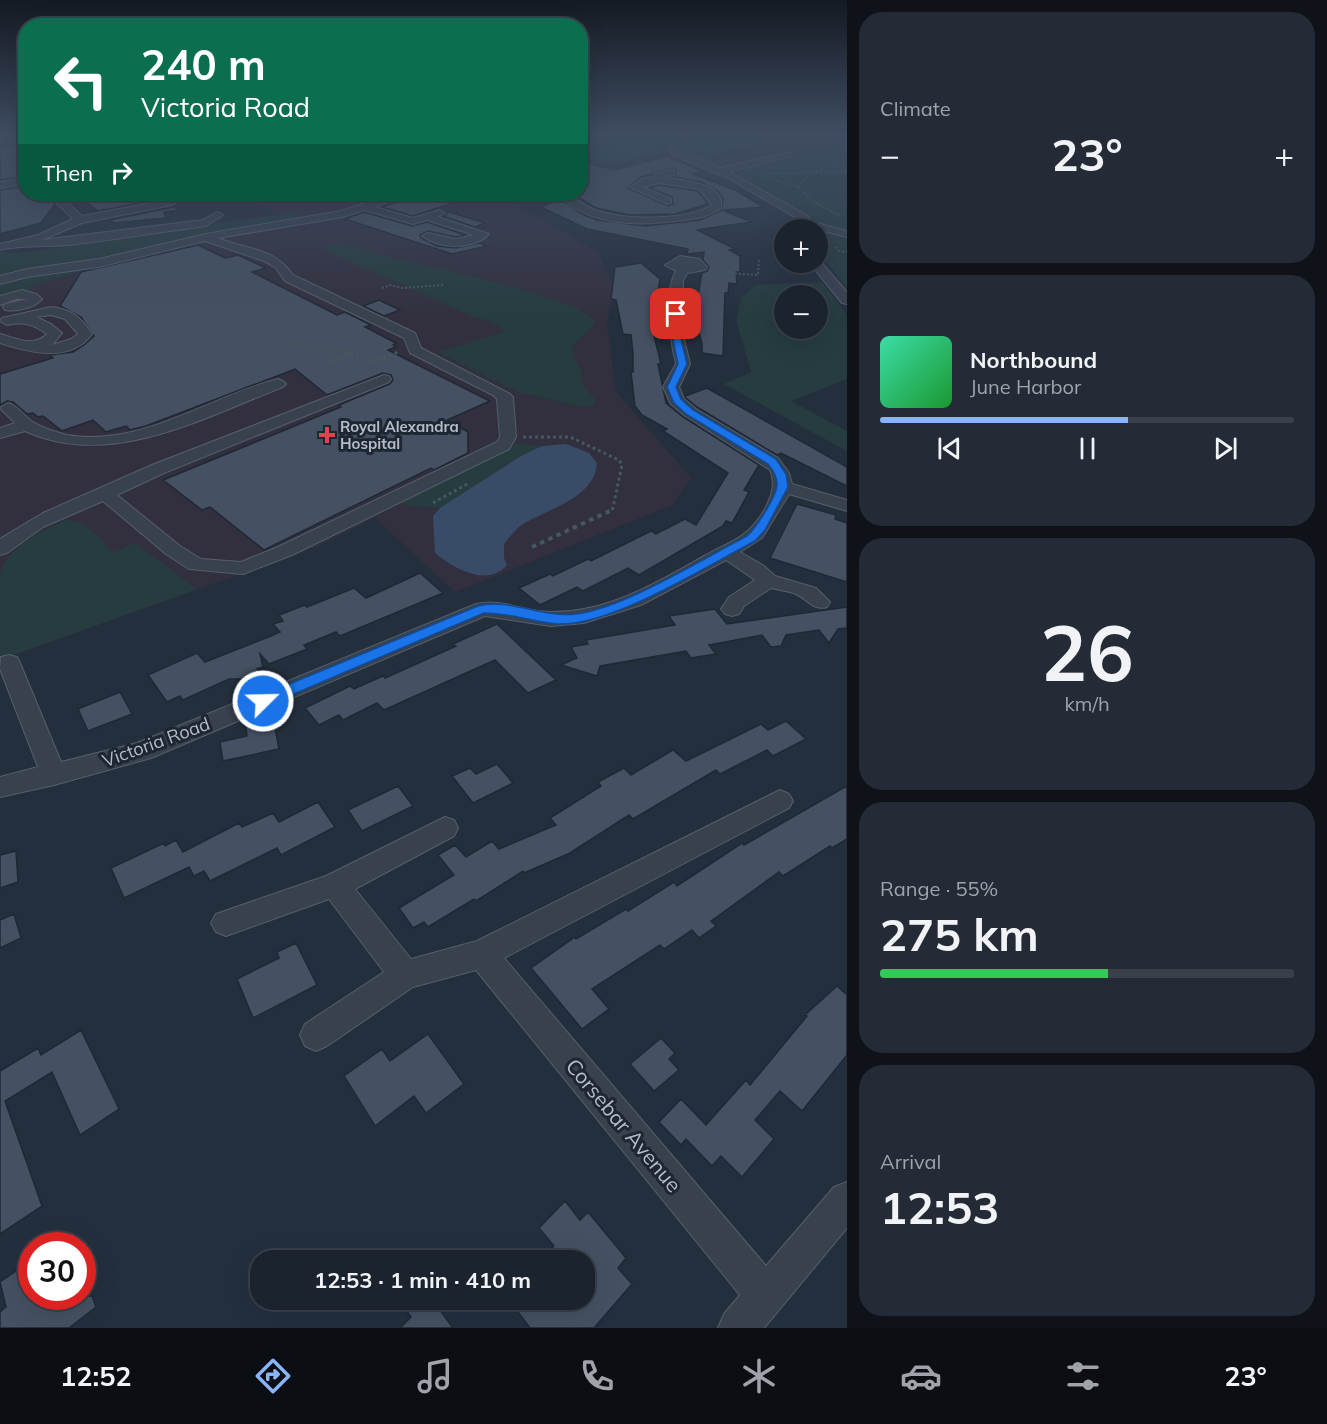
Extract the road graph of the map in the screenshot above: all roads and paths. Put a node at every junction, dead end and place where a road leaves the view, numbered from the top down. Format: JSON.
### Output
{"nodes":[{"id":1,"x":654,"y":196,"type":"edge"},
{"id":2,"x":711,"y":196,"type":"edge"},
{"id":3,"x":760,"y":196,"type":"edge"},
{"id":4,"x":808,"y":196,"type":"edge"},
{"id":5,"x":60,"y":201,"type":"edge"},
{"id":6,"x":383,"y":201,"type":"edge"},
{"id":7,"x":571,"y":201,"type":"edge"},
{"id":8,"x":667,"y":201,"type":"dead end"},
{"id":9,"x":172,"y":202,"type":"dead end"},
{"id":10,"x":364,"y":207,"type":"junction"},
{"id":11,"x":441,"y":212,"type":"dead end"},
{"id":12,"x":218,"y":215,"type":"dead end"},
{"id":13,"x":841,"y":216,"type":"dead end"},
{"id":14,"x":182,"y":217,"type":"dead end"},
{"id":15,"x":427,"y":217,"type":"junction"},
{"id":16,"x":793,"y":219,"type":"edge"},
{"id":17,"x":79,"y":220,"type":"junction"},
{"id":18,"x":828,"y":231,"type":"edge"},
{"id":19,"x":138,"y":232,"type":"junction"},
{"id":20,"x":847,"y":234,"type":"edge"},
{"id":21,"x":428,"y":236,"type":"dead end"},
{"id":22,"x":206,"y":237,"type":"junction"},
{"id":23,"x":22,"y":243,"type":"junction"},
{"id":24,"x":0,"y":247,"type":"edge"},
{"id":25,"x":836,"y":247,"type":"dead end"},
{"id":26,"x":847,"y":252,"type":"edge"},
{"id":27,"x":759,"y":258,"type":"dead end"},
{"id":28,"x":691,"y":269,"type":"joint"},
{"id":29,"x":824,"y":273,"type":"edge"},
{"id":30,"x":0,"y":280,"type":"edge"},
{"id":31,"x":444,"y":285,"type":"dead end"},
{"id":32,"x":382,"y":288,"type":"dead end"},
{"id":33,"x":847,"y":300,"type":"edge"},
{"id":34,"x":0,"y":301,"type":"edge"},
{"id":35,"x":0,"y":308,"type":"edge"},
{"id":36,"x":3,"y":322,"type":"edge"},
{"id":37,"x":0,"y":338,"type":"edge"},
{"id":38,"x":282,"y":339,"type":"dead end"},
{"id":39,"x":20,"y":345,"type":"junction"},
{"id":40,"x":415,"y":346,"type":"junction"},
{"id":41,"x":354,"y":354,"type":"junction"},
{"id":42,"x":329,"y":362,"type":"dead end"},
{"id":43,"x":384,"y":379,"type":"dead end"},
{"id":44,"x":268,"y":390,"type":"dead end"},
{"id":45,"x":9,"y":408,"type":"dead end"},
{"id":46,"x":26,"y":425,"type":"junction"},
{"id":47,"x":0,"y":433,"type":"edge"},
{"id":48,"x":508,"y":437,"type":"junction"},
{"id":49,"x":783,"y":487,"type":"junction"},
{"id":50,"x":105,"y":494,"type":"junction"},
{"id":51,"x":847,"y":506,"type":"edge"},
{"id":52,"x":532,"y":547,"type":"dead end"},
{"id":53,"x":0,"y":549,"type":"edge"},
{"id":54,"x":726,"y":552,"type":"junction"},
{"id":55,"x":768,"y":581,"type":"junction"},
{"id":56,"x":820,"y":602,"type":"dead end"},
{"id":57,"x":732,"y":609,"type":"dead end"},
{"id":58,"x":9,"y":663,"type":"dead end"},
{"id":59,"x":54,"y":775,"type":"junction"},
{"id":60,"x":0,"y":787,"type":"edge"},
{"id":61,"x":780,"y":801,"type":"dead end"},
{"id":62,"x":445,"y":828,"type":"dead end"},
{"id":63,"x":335,"y":885,"type":"junction"},
{"id":64,"x":226,"y":923,"type":"dead end"},
{"id":65,"x":482,"y":954,"type":"junction"},
{"id":66,"x":405,"y":975,"type":"junction"},
{"id":67,"x":316,"y":1035,"type":"dead end"},
{"id":68,"x":847,"y":1200,"type":"edge"},
{"id":69,"x":766,"y":1296,"type":"junction"},
{"id":70,"x":738,"y":1328,"type":"edge"}],
"edges":[{"from":1,"to":8,"type":"street"},
{"from":2,"to":7,"type":"street"},
{"from":3,"to":16,"type":"street"},
{"from":4,"to":13,"type":"path"},
{"from":5,"to":17,"type":"street"},
{"from":6,"to":10,"type":"street"},
{"from":9,"to":17,"type":"street"},
{"from":10,"to":15,"type":"street"},
{"from":10,"to":22,"type":"street"},
{"from":11,"to":15,"type":"street"},
{"from":12,"to":19,"type":"street"},
{"from":14,"to":19,"type":"street"},
{"from":15,"to":21,"type":"street"},
{"from":17,"to":23,"type":"street"},
{"from":18,"to":20,"type":"street"},
{"from":19,"to":23,"type":"street"},
{"from":22,"to":30,"type":"street"},
{"from":22,"to":40,"type":"street"},
{"from":23,"to":24,"type":"street"},
{"from":25,"to":26,"type":"path"},
{"from":27,"to":28,"type":"path"},
{"from":28,"to":49,"type":"street"},
{"from":29,"to":33,"type":"street"},
{"from":31,"to":32,"type":"path"},
{"from":34,"to":35,"type":"street"},
{"from":36,"to":39,"type":"street"},
{"from":36,"to":39,"type":"street"},
{"from":37,"to":39,"type":"street"},
{"from":38,"to":41,"type":"path"},
{"from":40,"to":41,"type":"path"},
{"from":40,"to":48,"type":"street"},
{"from":41,"to":42,"type":"path"},
{"from":43,"to":50,"type":"street"},
{"from":44,"to":46,"type":"street"},
{"from":45,"to":46,"type":"street"},
{"from":46,"to":47,"type":"street"},
{"from":48,"to":50,"type":"street"},
{"from":48,"to":52,"type":"path"},
{"from":49,"to":51,"type":"street"},
{"from":49,"to":54,"type":"street","name":"Victoria Road"},
{"from":50,"to":53,"type":"street"},
{"from":54,"to":55,"type":"street"},
{"from":54,"to":59,"type":"street","name":"Victoria Road"},
{"from":55,"to":56,"type":"street"},
{"from":55,"to":57,"type":"street"},
{"from":58,"to":59,"type":"street"},
{"from":59,"to":60,"type":"street","name":"Victoria Road"},
{"from":61,"to":65,"type":"street"},
{"from":62,"to":63,"type":"street"},
{"from":63,"to":64,"type":"street"},
{"from":63,"to":66,"type":"street"},
{"from":65,"to":66,"type":"street"},
{"from":65,"to":69,"type":"street","name":"Corsebar Avenue"},
{"from":66,"to":67,"type":"street"},
{"from":68,"to":69,"type":"street"},
{"from":69,"to":70,"type":"street"}]}
